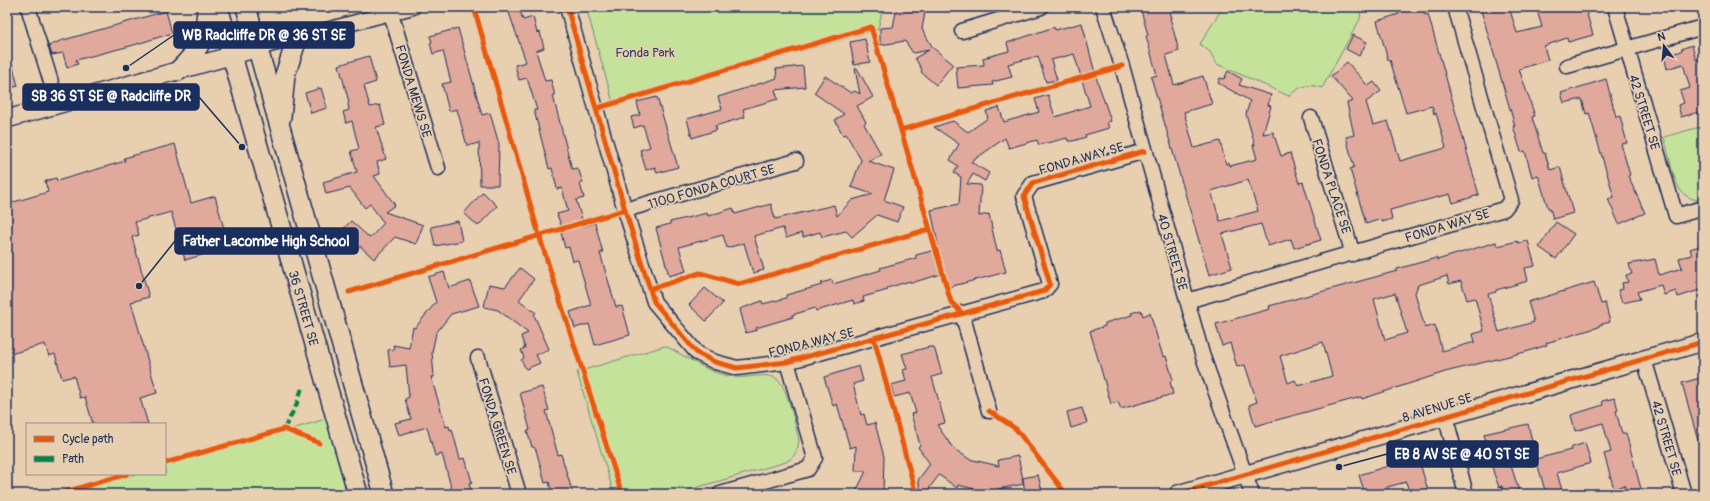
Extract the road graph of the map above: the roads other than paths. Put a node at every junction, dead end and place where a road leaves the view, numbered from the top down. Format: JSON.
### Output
{"nodes":[{"id":1,"x":28,"y":7,"type":"edge"},
{"id":2,"x":206,"y":7,"type":"edge"},
{"id":3,"x":218,"y":7,"type":"edge"},
{"id":4,"x":246,"y":7,"type":"edge"},
{"id":5,"x":413,"y":7,"type":"edge"},
{"id":6,"x":567,"y":7,"type":"edge"},
{"id":7,"x":1041,"y":7,"type":"edge"},
{"id":8,"x":1103,"y":7,"type":"edge"},
{"id":9,"x":1455,"y":7,"type":"edge"},
{"id":10,"x":1615,"y":7,"type":"edge"},
{"id":11,"x":391,"y":14,"type":"junction"},
{"id":12,"x":1703,"y":27,"type":"edge"},
{"id":13,"x":962,"y":31,"type":"dead end"},
{"id":14,"x":298,"y":36,"type":"junction"},
{"id":15,"x":258,"y":48,"type":"junction"},
{"id":16,"x":1627,"y":49,"type":"junction"},
{"id":17,"x":232,"y":55,"type":"junction"},
{"id":18,"x":1567,"y":66,"type":"dead end"},
{"id":19,"x":178,"y":71,"type":"junction"},
{"id":20,"x":58,"y":105,"type":"junction"},
{"id":21,"x":1311,"y":118,"type":"dead end"},
{"id":22,"x":7,"y":119,"type":"edge"},
{"id":23,"x":280,"y":128,"type":"junction"},
{"id":24,"x":1145,"y":151,"type":"junction"},
{"id":25,"x":796,"y":161,"type":"dead end"},
{"id":26,"x":438,"y":168,"type":"dead end"},
{"id":27,"x":1703,"y":208,"type":"edge"},
{"id":28,"x":625,"y":210,"type":"junction"},
{"id":29,"x":1353,"y":254,"type":"junction"},
{"id":30,"x":1187,"y":301,"type":"junction"},
{"id":31,"x":962,"y":313,"type":"junction"},
{"id":32,"x":1703,"y":342,"type":"edge"},
{"id":33,"x":478,"y":358,"type":"dead end"},
{"id":34,"x":1644,"y":359,"type":"junction"},
{"id":35,"x":787,"y":362,"type":"junction"},
{"id":36,"x":989,"y":411,"type":"dead end"},
{"id":37,"x":1445,"y":416,"type":"junction"},
{"id":38,"x":1246,"y":474,"type":"junction"},
{"id":39,"x":358,"y":494,"type":"edge"},
{"id":40,"x":384,"y":494,"type":"edge"},
{"id":41,"x":518,"y":494,"type":"edge"},
{"id":42,"x":720,"y":494,"type":"edge"},
{"id":43,"x":1178,"y":494,"type":"edge"},
{"id":44,"x":1252,"y":494,"type":"edge"},
{"id":45,"x":1466,"y":494,"type":"edge"},
{"id":46,"x":1684,"y":494,"type":"edge"}],
"edges":[{"from":1,"to":20,"type":"street"},
{"from":2,"to":19,"type":"main road"},
{"from":3,"to":17,"type":"main road","name":"36 STREET SE"},
{"from":4,"to":15,"type":"main road","name":"36 STREET SE"},
{"from":5,"to":11,"type":"street"},
{"from":6,"to":28,"type":"street","name":"FONDA WAY SE"},
{"from":7,"to":13,"type":"street"},
{"from":8,"to":24,"type":"street","name":"40 STREET SE"},
{"from":9,"to":29,"type":"street","name":"FONDA WAY SE"},
{"from":10,"to":16,"type":"street","name":"42 STREET SE"},
{"from":11,"to":14,"type":"street"},
{"from":11,"to":26,"type":"street","name":"FONDA MEWS SE"},
{"from":12,"to":16,"type":"street"},
{"from":14,"to":15,"type":"street"},
{"from":14,"to":23,"type":"main road"},
{"from":15,"to":17,"type":"street"},
{"from":15,"to":23,"type":"main road","name":"36 STREET SE"},
{"from":16,"to":18,"type":"street"},
{"from":16,"to":27,"type":"street","name":"42 STREET SE"},
{"from":17,"to":19,"type":"street"},
{"from":17,"to":39,"type":"main road","name":"36 STREET SE"},
{"from":19,"to":20,"type":"street"},
{"from":20,"to":22,"type":"street"},
{"from":21,"to":29,"type":"street","name":"FONDA PLACE SE"},
{"from":23,"to":40,"type":"main road","name":"36 STREET SE"},
{"from":24,"to":30,"type":"street","name":"40 STREET SE"},
{"from":24,"to":31,"type":"street","name":"FONDA WAY SE"},
{"from":25,"to":28,"type":"street","name":"1100 FONDA COURT SE"},
{"from":28,"to":35,"type":"street","name":"FONDA WAY SE"},
{"from":29,"to":30,"type":"street","name":"FONDA WAY SE"},
{"from":30,"to":38,"type":"street","name":"40 STREET SE"},
{"from":31,"to":35,"type":"street","name":"FONDA WAY SE"},
{"from":31,"to":36,"type":"street"},
{"from":32,"to":34,"type":"street","name":"8 AVENUE SE"},
{"from":33,"to":41,"type":"street","name":"FONDA GREEN SE"},
{"from":34,"to":37,"type":"street","name":"8 AVENUE SE"},
{"from":34,"to":46,"type":"street","name":"42 STREET SE"},
{"from":35,"to":42,"type":"street"},
{"from":37,"to":38,"type":"street","name":"8 AVENUE SE"},
{"from":37,"to":45,"type":"street"},
{"from":38,"to":43,"type":"street","name":"8 AVENUE SE"},
{"from":38,"to":44,"type":"street","name":"40 STREET SE"}]}
